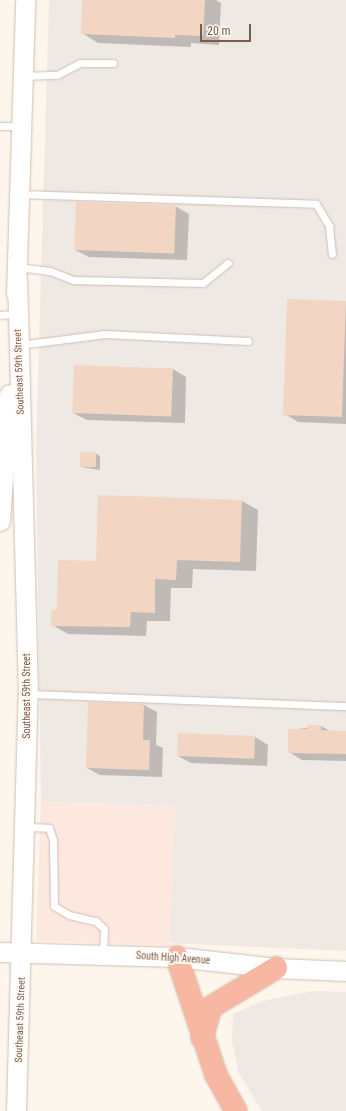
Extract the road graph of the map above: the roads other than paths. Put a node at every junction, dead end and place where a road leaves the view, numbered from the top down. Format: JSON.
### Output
{"nodes":[{"id":1,"x":25,"y":0,"type":"edge"},
{"id":2,"x":113,"y":63,"type":"dead end"},
{"id":3,"x":23,"y":76,"type":"junction"},
{"id":4,"x":0,"y":126,"type":"edge"},
{"id":5,"x":21,"y":126,"type":"junction"},
{"id":6,"x":19,"y":194,"type":"junction"},
{"id":7,"x":332,"y":254,"type":"dead end"},
{"id":8,"x":228,"y":263,"type":"dead end"},
{"id":9,"x":17,"y":274,"type":"junction"},
{"id":10,"x":7,"y":315,"type":"edge"},
{"id":11,"x":248,"y":341,"type":"dead end"},
{"id":12,"x":18,"y":345,"type":"junction"},
{"id":13,"x":3,"y":432,"type":"edge"},
{"id":14,"x":1,"y":486,"type":"edge"},
{"id":15,"x":0,"y":521,"type":"edge"},
{"id":16,"x":28,"y":694,"type":"junction"},
{"id":17,"x":346,"y":706,"type":"edge"},
{"id":18,"x":26,"y":827,"type":"junction"},
{"id":19,"x":0,"y":952,"type":"edge"},
{"id":20,"x":23,"y":952,"type":"junction"},
{"id":21,"x":103,"y":955,"type":"junction"},
{"id":22,"x":177,"y":957,"type":"junction"},
{"id":23,"x":276,"y":968,"type":"junction"},
{"id":24,"x":346,"y":971,"type":"edge"},
{"id":25,"x":346,"y":980,"type":"edge"},
{"id":26,"x":202,"y":1038,"type":"junction"},
{"id":27,"x":16,"y":1111,"type":"edge"},
{"id":28,"x":236,"y":1111,"type":"edge"}],
"edges":[{"from":1,"to":3,"type":"main road","name":"Southeast 59th Street"},
{"from":2,"to":3,"type":"lane"},
{"from":3,"to":5,"type":"main road","name":"Southeast 59th Street"},
{"from":4,"to":5,"type":"lane"},
{"from":5,"to":6,"type":"main road","name":"Southeast 59th Street"},
{"from":6,"to":7,"type":"lane"},
{"from":6,"to":9,"type":"main road","name":"Southeast 59th Street"},
{"from":8,"to":9,"type":"lane"},
{"from":9,"to":10,"type":"main road","name":"Southeast 59th Street"},
{"from":9,"to":12,"type":"main road","name":"Southeast 59th Street"},
{"from":10,"to":13,"type":"main road","name":"Southeast 59th Street"},
{"from":11,"to":12,"type":"lane"},
{"from":12,"to":16,"type":"main road","name":"Southeast 59th Street"},
{"from":13,"to":14,"type":"main road","name":"Southeast 59th Street"},
{"from":14,"to":15,"type":"main road","name":"Southeast 59th Street"},
{"from":16,"to":17,"type":"lane"},
{"from":16,"to":18,"type":"main road","name":"Southeast 59th Street"},
{"from":18,"to":20,"type":"main road","name":"Southeast 59th Street"},
{"from":18,"to":21,"type":"lane"},
{"from":19,"to":20,"type":"main road","name":"South High Avenue"},
{"from":20,"to":21,"type":"main road","name":"South High Avenue"},
{"from":20,"to":27,"type":"main road","name":"Southeast 59th Street"},
{"from":21,"to":22,"type":"main road","name":"South High Avenue"},
{"from":22,"to":23,"type":"main road","name":"South High Avenue"},
{"from":22,"to":26,"type":"highway"},
{"from":23,"to":24,"type":"main road","name":"South High Avenue"},
{"from":23,"to":26,"type":"highway"},
{"from":24,"to":25,"type":"lane"},
{"from":26,"to":28,"type":"highway"}]}
